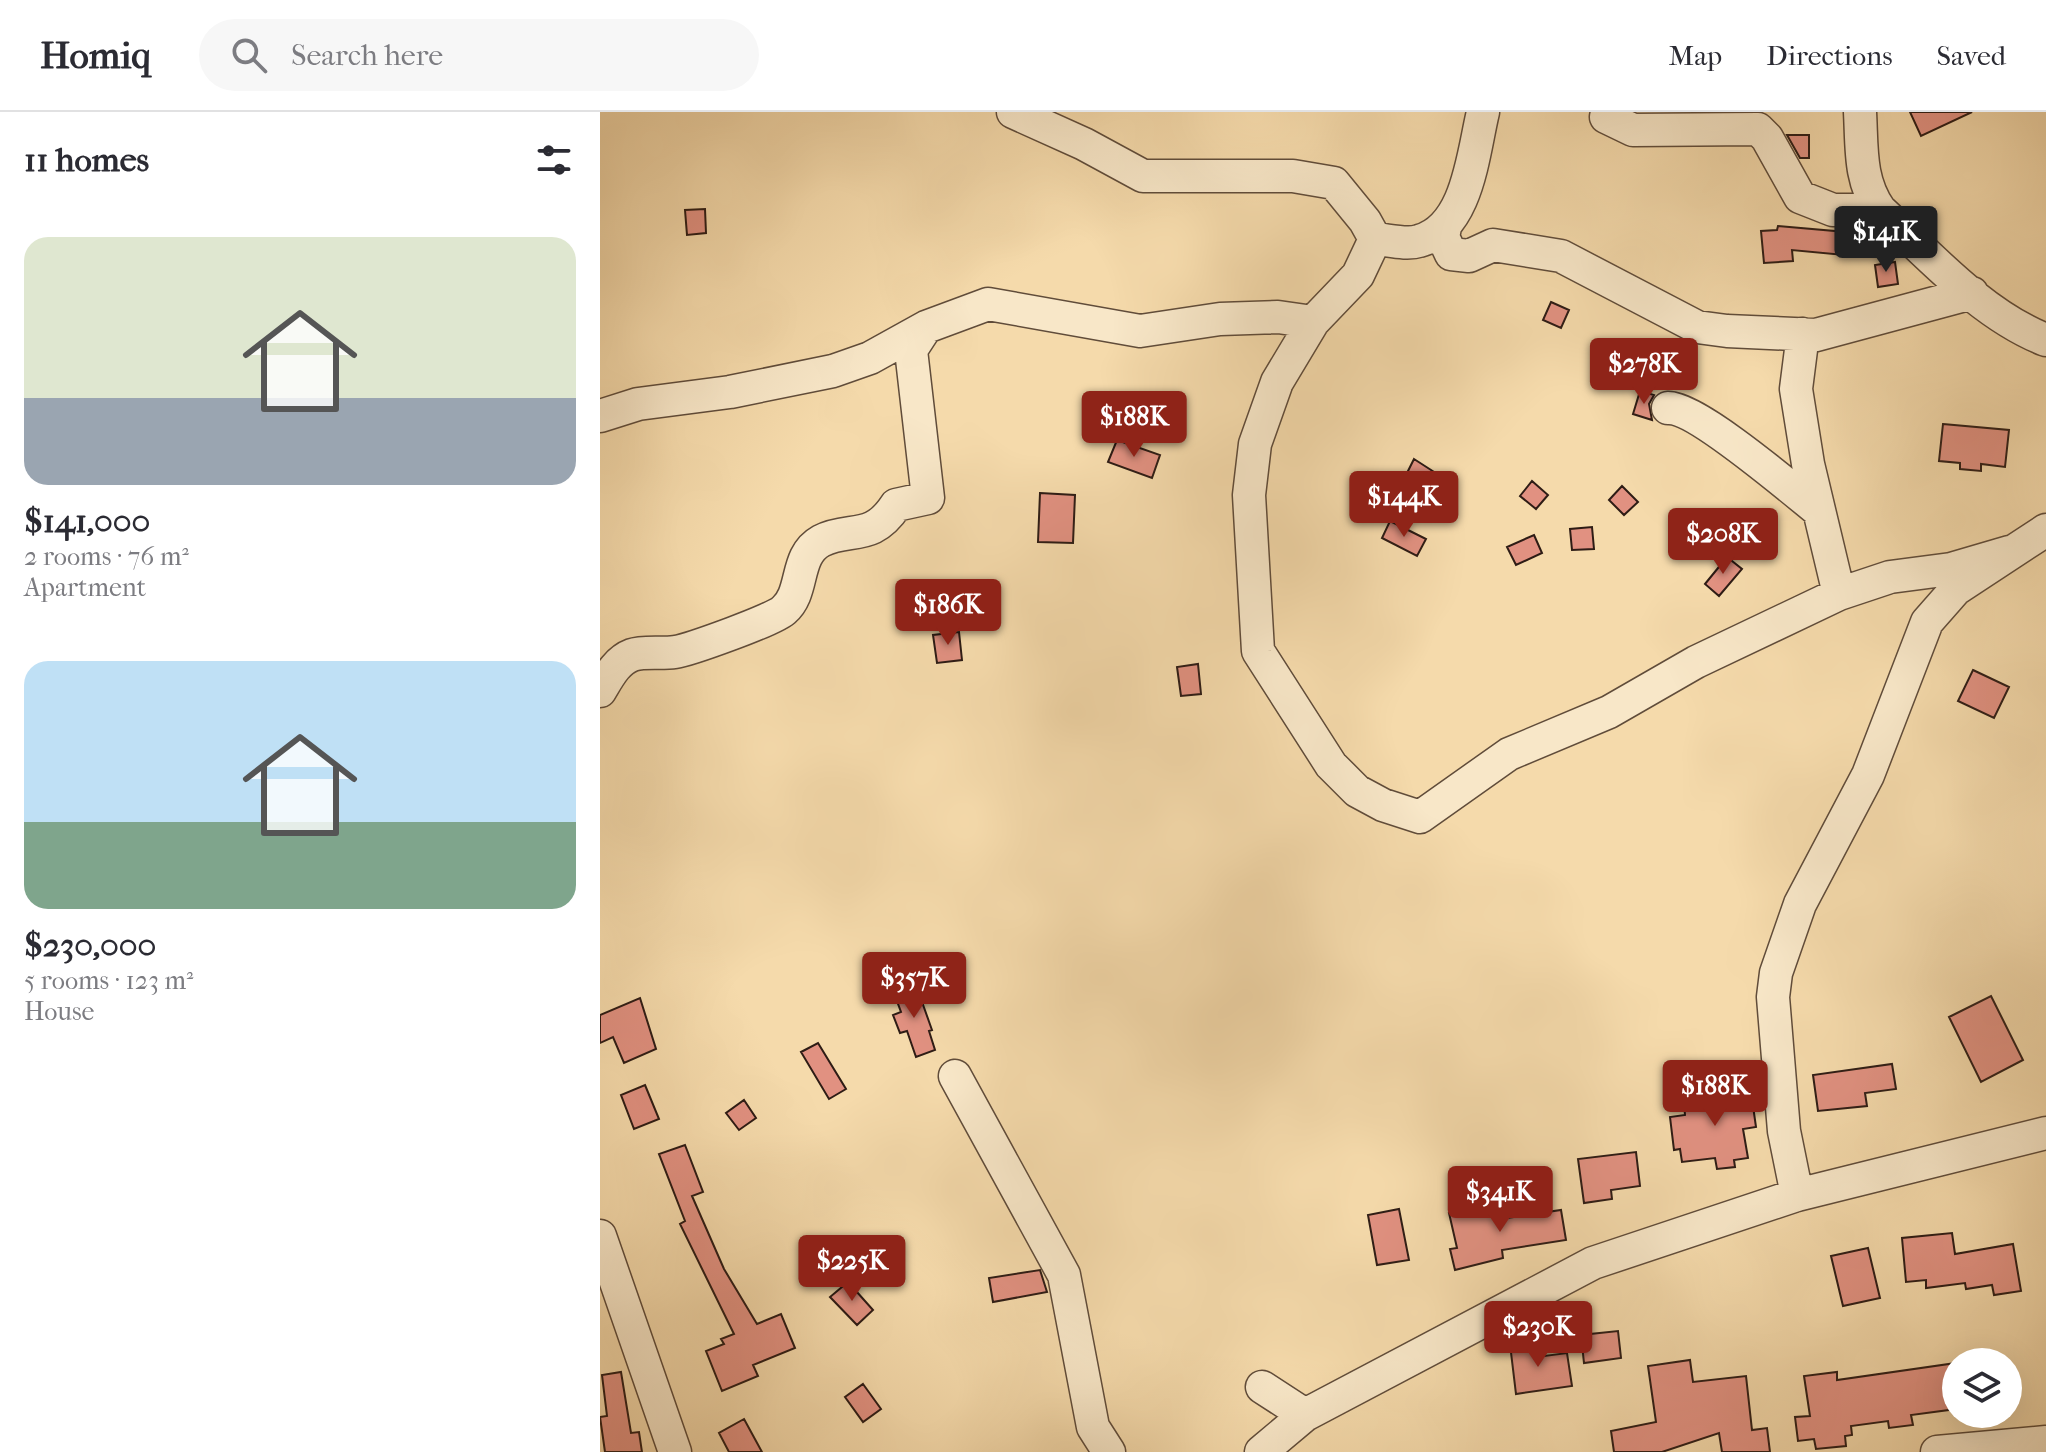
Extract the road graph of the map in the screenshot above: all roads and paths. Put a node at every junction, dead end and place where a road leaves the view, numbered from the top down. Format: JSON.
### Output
{"nodes":[{"id":1,"x":1016,"y":112,"type":"edge"},
{"id":2,"x":1483,"y":112,"type":"edge"},
{"id":3,"x":1860,"y":112,"type":"edge"},
{"id":4,"x":1606,"y":117,"type":"dead end"},
{"id":5,"x":1880,"y":210,"type":"junction"},
{"id":6,"x":1445,"y":227,"type":"junction"},
{"id":7,"x":1375,"y":239,"type":"junction"},
{"id":8,"x":1972,"y":293,"type":"junction"},
{"id":9,"x":1313,"y":322,"type":"junction"},
{"id":10,"x":926,"y":327,"type":"junction"},
{"id":11,"x":1803,"y":334,"type":"junction"},
{"id":12,"x":2046,"y":340,"type":"edge"},
{"id":13,"x":1668,"y":408,"type":"dead end"},
{"id":14,"x":600,"y":416,"type":"edge"},
{"id":15,"x":1819,"y":511,"type":"junction"},
{"id":16,"x":2046,"y":530,"type":"edge"},
{"id":17,"x":2009,"y":552,"type":"junction"},
{"id":18,"x":1890,"y":577,"type":"junction"},
{"id":19,"x":1839,"y":594,"type":"junction"},
{"id":20,"x":1927,"y":622,"type":"junction"},
{"id":21,"x":600,"y":691,"type":"edge"},
{"id":22,"x":955,"y":1076,"type":"dead end"},
{"id":23,"x":2046,"y":1133,"type":"edge"},
{"id":24,"x":1797,"y":1195,"type":"junction"},
{"id":25,"x":600,"y":1236,"type":"edge"},
{"id":26,"x":1262,"y":1387,"type":"dead end"},
{"id":27,"x":1305,"y":1415,"type":"junction"},
{"id":28,"x":2046,"y":1442,"type":"edge"},
{"id":29,"x":675,"y":1452,"type":"edge"},
{"id":30,"x":1109,"y":1452,"type":"edge"},
{"id":31,"x":1261,"y":1452,"type":"edge"},
{"id":32,"x":1937,"y":1452,"type":"edge"}],
"edges":[{"from":1,"to":7,"type":"street"},
{"from":2,"to":6,"type":"street"},
{"from":3,"to":5,"type":"street"},
{"from":4,"to":5,"type":"street"},
{"from":5,"to":8,"type":"street"},
{"from":6,"to":7,"type":"street"},
{"from":6,"to":11,"type":"street"},
{"from":7,"to":9,"type":"street"},
{"from":8,"to":11,"type":"street"},
{"from":8,"to":12,"type":"street"},
{"from":9,"to":10,"type":"street"},
{"from":9,"to":19,"type":"street"},
{"from":10,"to":14,"type":"street"},
{"from":10,"to":21,"type":"street"},
{"from":11,"to":15,"type":"street"},
{"from":13,"to":15,"type":"street"},
{"from":15,"to":19,"type":"street"},
{"from":16,"to":17,"type":"street"},
{"from":17,"to":18,"type":"street"},
{"from":17,"to":20,"type":"street"},
{"from":18,"to":19,"type":"street"},
{"from":18,"to":20,"type":"street"},
{"from":20,"to":24,"type":"street"},
{"from":22,"to":30,"type":"street"},
{"from":23,"to":24,"type":"street"},
{"from":24,"to":27,"type":"street"},
{"from":25,"to":29,"type":"street"},
{"from":26,"to":27,"type":"street"},
{"from":27,"to":31,"type":"street"},
{"from":28,"to":32,"type":"street"}]}
